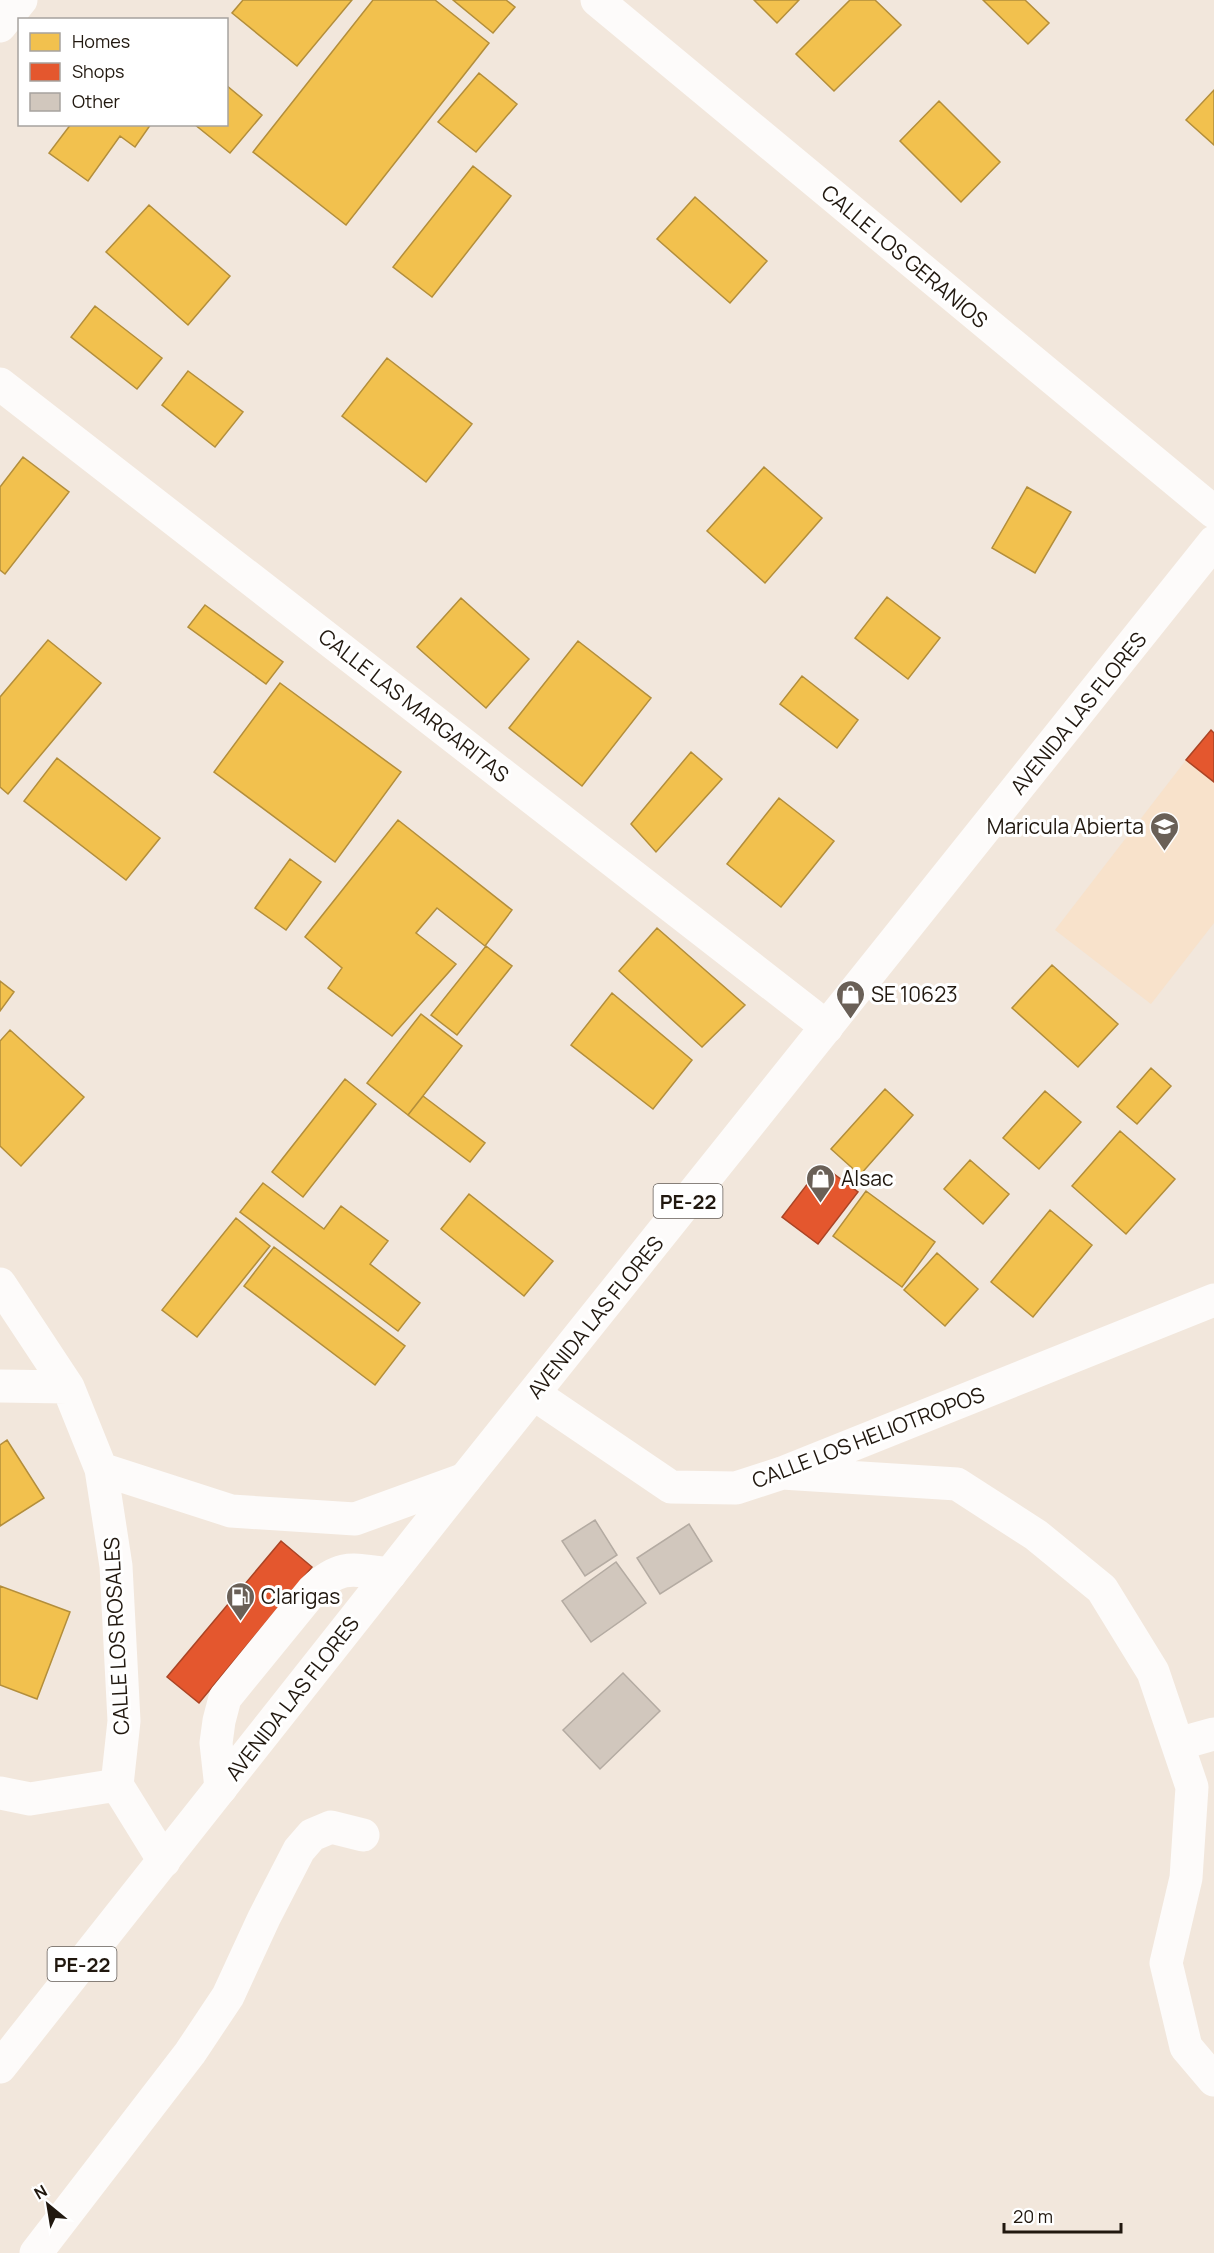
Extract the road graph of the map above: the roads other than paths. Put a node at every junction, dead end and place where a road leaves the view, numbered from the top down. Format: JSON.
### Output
{"nodes":[{"id":1,"x":21,"y":0,"type":"edge"},
{"id":2,"x":597,"y":0,"type":"edge"},
{"id":3,"x":0,"y":26,"type":"edge"},
{"id":4,"x":0,"y":384,"type":"edge"},
{"id":5,"x":1214,"y":512,"type":"edge"},
{"id":6,"x":1214,"y":542,"type":"edge"},
{"id":7,"x":827,"y":1027,"type":"junction"},
{"id":8,"x":0,"y":1284,"type":"edge"},
{"id":9,"x":1214,"y":1300,"type":"edge"},
{"id":10,"x":0,"y":1386,"type":"edge"},
{"id":11,"x":68,"y":1387,"type":"junction"},
{"id":12,"x":534,"y":1394,"type":"junction"},
{"id":13,"x":101,"y":1470,"type":"junction"},
{"id":14,"x":782,"y":1473,"type":"junction"},
{"id":15,"x":465,"y":1479,"type":"junction"},
{"id":16,"x":390,"y":1574,"type":"junction"},
{"id":17,"x":1214,"y":1734,"type":"edge"},
{"id":18,"x":1178,"y":1744,"type":"junction"},
{"id":19,"x":117,"y":1785,"type":"junction"},
{"id":20,"x":221,"y":1788,"type":"junction"},
{"id":21,"x":0,"y":1793,"type":"edge"},
{"id":22,"x":363,"y":1834,"type":"dead end"},
{"id":23,"x":164,"y":1861,"type":"junction"},
{"id":24,"x":0,"y":2067,"type":"edge"},
{"id":25,"x":1214,"y":2079,"type":"edge"},
{"id":26,"x":36,"y":2253,"type":"edge"}],
"edges":[{"from":1,"to":3,"type":"main road"},
{"from":2,"to":5,"type":"main road","name":"CALLE LOS GERANIOS"},
{"from":4,"to":7,"type":"main road","name":"CALLE LAS MARGARITAS"},
{"from":6,"to":7,"type":"main road","name":"AVENIDA LAS FLORES","number":"PE-22"},
{"from":7,"to":12,"type":"main road","name":"AVENIDA LAS FLORES","number":"PE-22"},
{"from":8,"to":11,"type":"main road","name":"CALLE LOS ROSALES"},
{"from":9,"to":14,"type":"main road","name":"CALLE LOS HELIOTROPOS"},
{"from":10,"to":11,"type":"main road"},
{"from":11,"to":13,"type":"main road","name":"CALLE LOS ROSALES"},
{"from":12,"to":14,"type":"main road","name":"CALLE LOS HELIOTROPOS"},
{"from":12,"to":15,"type":"main road","name":"AVENIDA LAS FLORES","number":"PE-22"},
{"from":13,"to":15,"type":"main road"},
{"from":13,"to":19,"type":"main road","name":"CALLE LOS ROSALES"},
{"from":14,"to":18,"type":"main road"},
{"from":15,"to":16,"type":"main road","name":"AVENIDA LAS FLORES","number":"PE-22"},
{"from":16,"to":20,"type":"main road","name":"AVENIDA LAS FLORES","number":"PE-22"},
{"from":16,"to":20,"type":"main road"},
{"from":17,"to":18,"type":"main road"},
{"from":18,"to":25,"type":"main road"},
{"from":19,"to":21,"type":"main road"},
{"from":19,"to":23,"type":"main road"},
{"from":20,"to":23,"type":"main road","name":"AVENIDA LAS FLORES","number":"PE-22"},
{"from":22,"to":26,"type":"main road"},
{"from":23,"to":24,"type":"main road","name":"AVENIDA LAS FLORES","number":"PE-22"}]}
